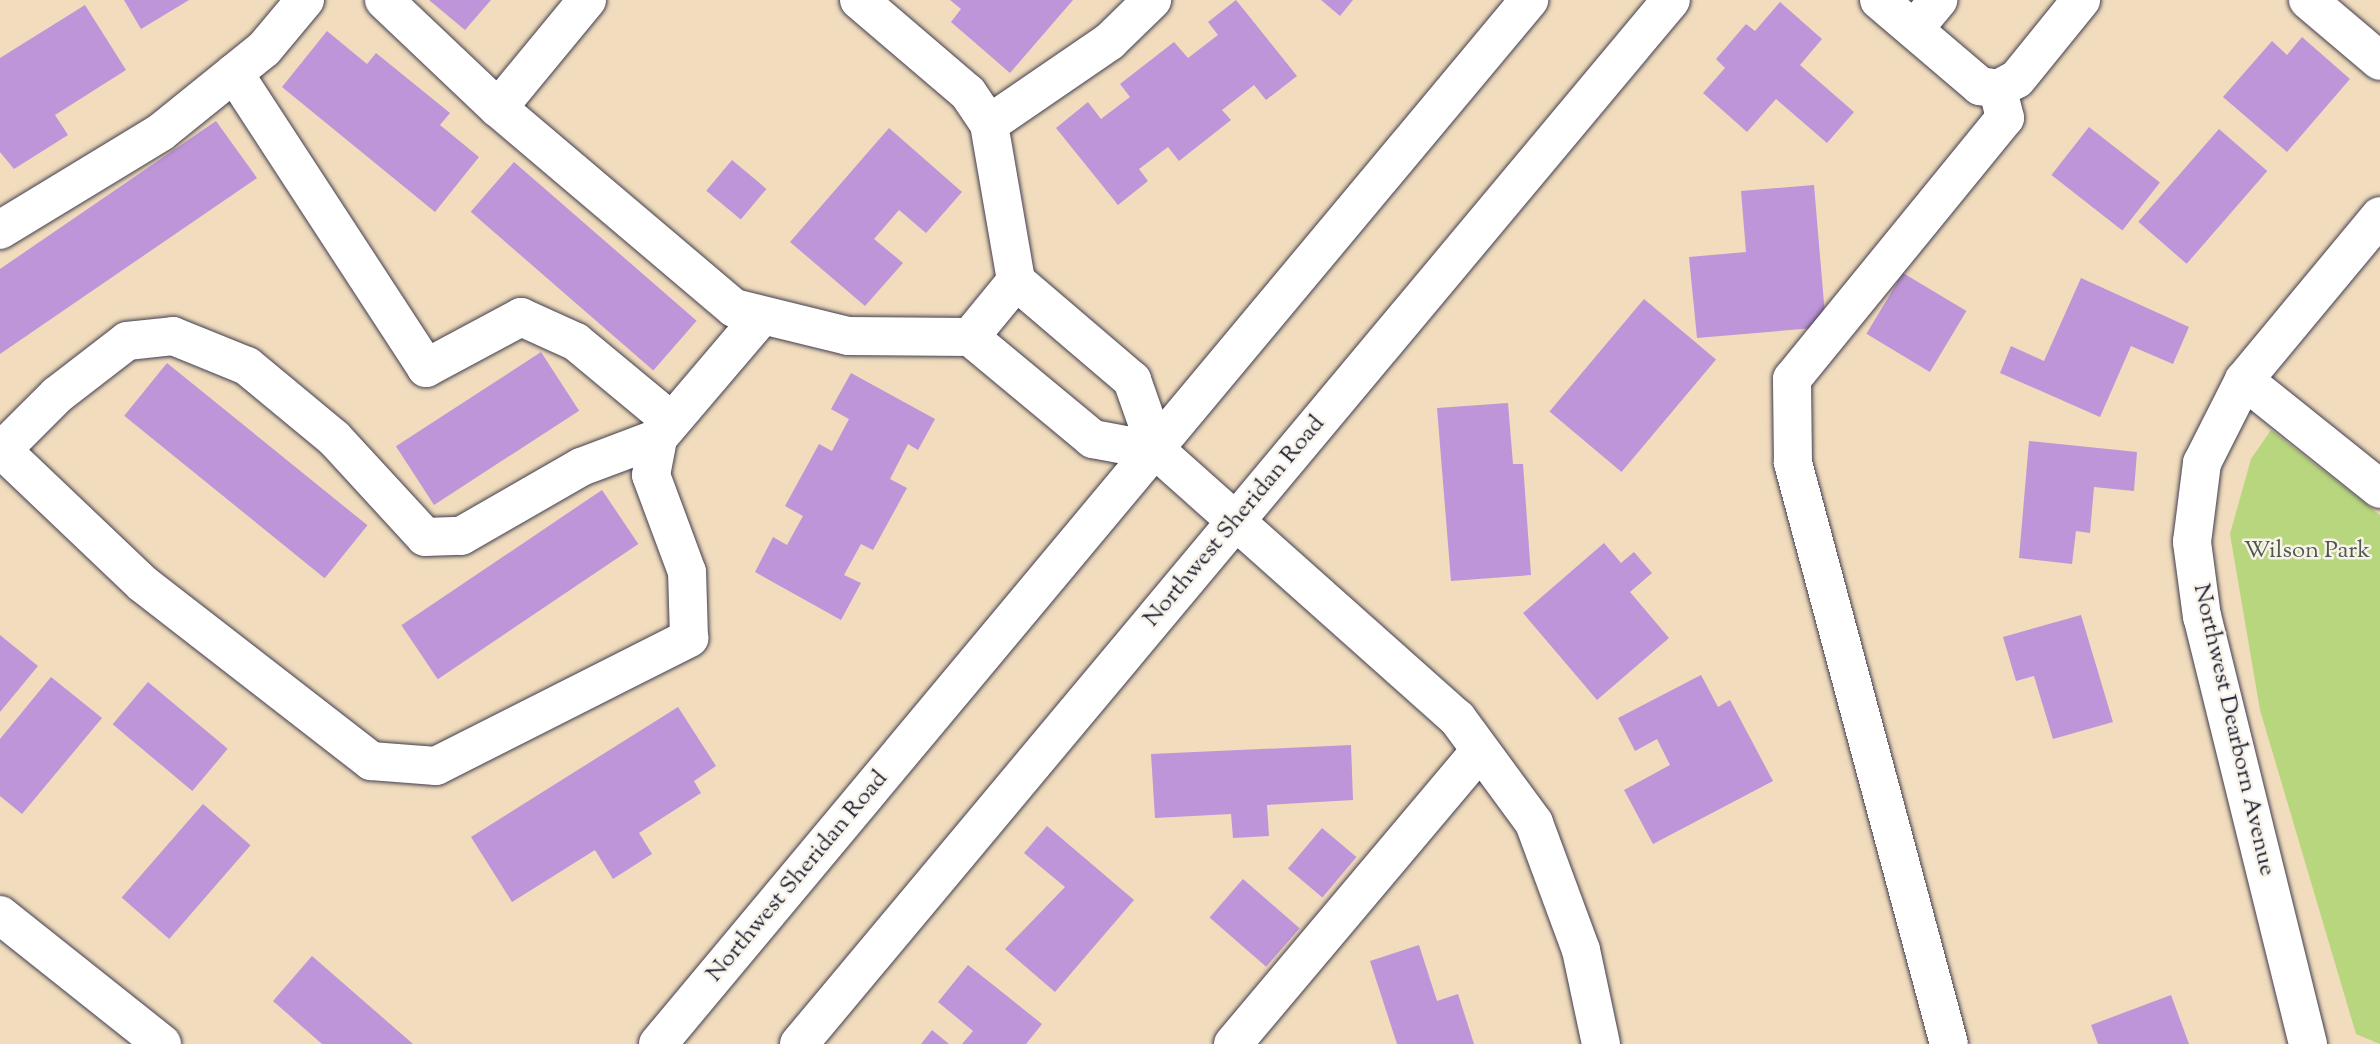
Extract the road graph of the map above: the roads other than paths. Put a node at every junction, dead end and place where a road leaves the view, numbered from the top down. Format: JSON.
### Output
{"nodes":[{"id":1,"x":305,"y":0,"type":"edge"},
{"id":2,"x":384,"y":0,"type":"edge"},
{"id":3,"x":587,"y":0,"type":"edge"},
{"id":4,"x":859,"y":0,"type":"edge"},
{"id":5,"x":1152,"y":0,"type":"edge"},
{"id":6,"x":1671,"y":0,"type":"edge"},
{"id":7,"x":1879,"y":0,"type":"edge"},
{"id":8,"x":1938,"y":0,"type":"edge"},
{"id":9,"x":2081,"y":0,"type":"edge"},
{"id":10,"x":2308,"y":0,"type":"edge"},
{"id":11,"x":1527,"y":1,"type":"edge"},
{"id":12,"x":1914,"y":29,"type":"junction"},
{"id":13,"x":2380,"y":61,"type":"edge"},
{"id":14,"x":234,"y":73,"type":"junction"},
{"id":15,"x":1998,"y":89,"type":"junction"},
{"id":16,"x":498,"y":108,"type":"junction"},
{"id":17,"x":989,"y":124,"type":"junction"},
{"id":18,"x":2380,"y":215,"type":"edge"},
{"id":19,"x":0,"y":230,"type":"edge"},
{"id":20,"x":1016,"y":281,"type":"junction"},
{"id":21,"x":760,"y":318,"type":"junction"},
{"id":22,"x":970,"y":337,"type":"junction"},
{"id":23,"x":2244,"y":380,"type":"junction"},
{"id":24,"x":665,"y":430,"type":"junction"},
{"id":25,"x":1,"y":449,"type":"edge"},
{"id":26,"x":1157,"y":451,"type":"junction"},
{"id":27,"x":2380,"y":489,"type":"edge"},
{"id":28,"x":1236,"y":520,"type":"junction"},
{"id":29,"x":1480,"y":751,"type":"junction"},
{"id":30,"x":0,"y":915,"type":"edge"},
{"id":31,"x":140,"y":1037,"type":"edge"},
{"id":32,"x":658,"y":1044,"type":"edge"},
{"id":33,"x":799,"y":1044,"type":"edge"},
{"id":34,"x":1233,"y":1044,"type":"edge"},
{"id":35,"x":1601,"y":1044,"type":"edge"},
{"id":36,"x":1949,"y":1044,"type":"edge"},
{"id":37,"x":2308,"y":1044,"type":"edge"}],
"edges":[{"from":1,"to":14,"type":"main road"},
{"from":2,"to":16,"type":"main road"},
{"from":3,"to":16,"type":"main road"},
{"from":4,"to":17,"type":"main road"},
{"from":5,"to":17,"type":"main road"},
{"from":6,"to":28,"type":"main road","name":"Northwest Sheridan Road"},
{"from":7,"to":12,"type":"main road"},
{"from":8,"to":12,"type":"main road"},
{"from":9,"to":15,"type":"main road"},
{"from":10,"to":13,"type":"main road"},
{"from":11,"to":26,"type":"main road","name":"Northwest Sheridan Road"},
{"from":12,"to":15,"type":"main road"},
{"from":14,"to":19,"type":"main road"},
{"from":14,"to":24,"type":"main road"},
{"from":15,"to":36,"type":"main road"},
{"from":16,"to":21,"type":"main road"},
{"from":17,"to":20,"type":"main road"},
{"from":18,"to":23,"type":"main road","name":"Northwest Dearborn Avenue"},
{"from":20,"to":22,"type":"main road"},
{"from":20,"to":26,"type":"main road"},
{"from":21,"to":22,"type":"main road"},
{"from":21,"to":24,"type":"main road"},
{"from":22,"to":26,"type":"main road"},
{"from":23,"to":27,"type":"main road"},
{"from":23,"to":37,"type":"main road","name":"Northwest Dearborn Avenue"},
{"from":24,"to":25,"type":"main road"},
{"from":24,"to":25,"type":"main road"},
{"from":26,"to":28,"type":"main road"},
{"from":26,"to":32,"type":"main road","name":"Northwest Sheridan Road"},
{"from":28,"to":29,"type":"main road"},
{"from":28,"to":33,"type":"main road","name":"Northwest Sheridan Road"},
{"from":29,"to":34,"type":"main road"},
{"from":29,"to":35,"type":"main road"},
{"from":30,"to":31,"type":"main road"}]}
